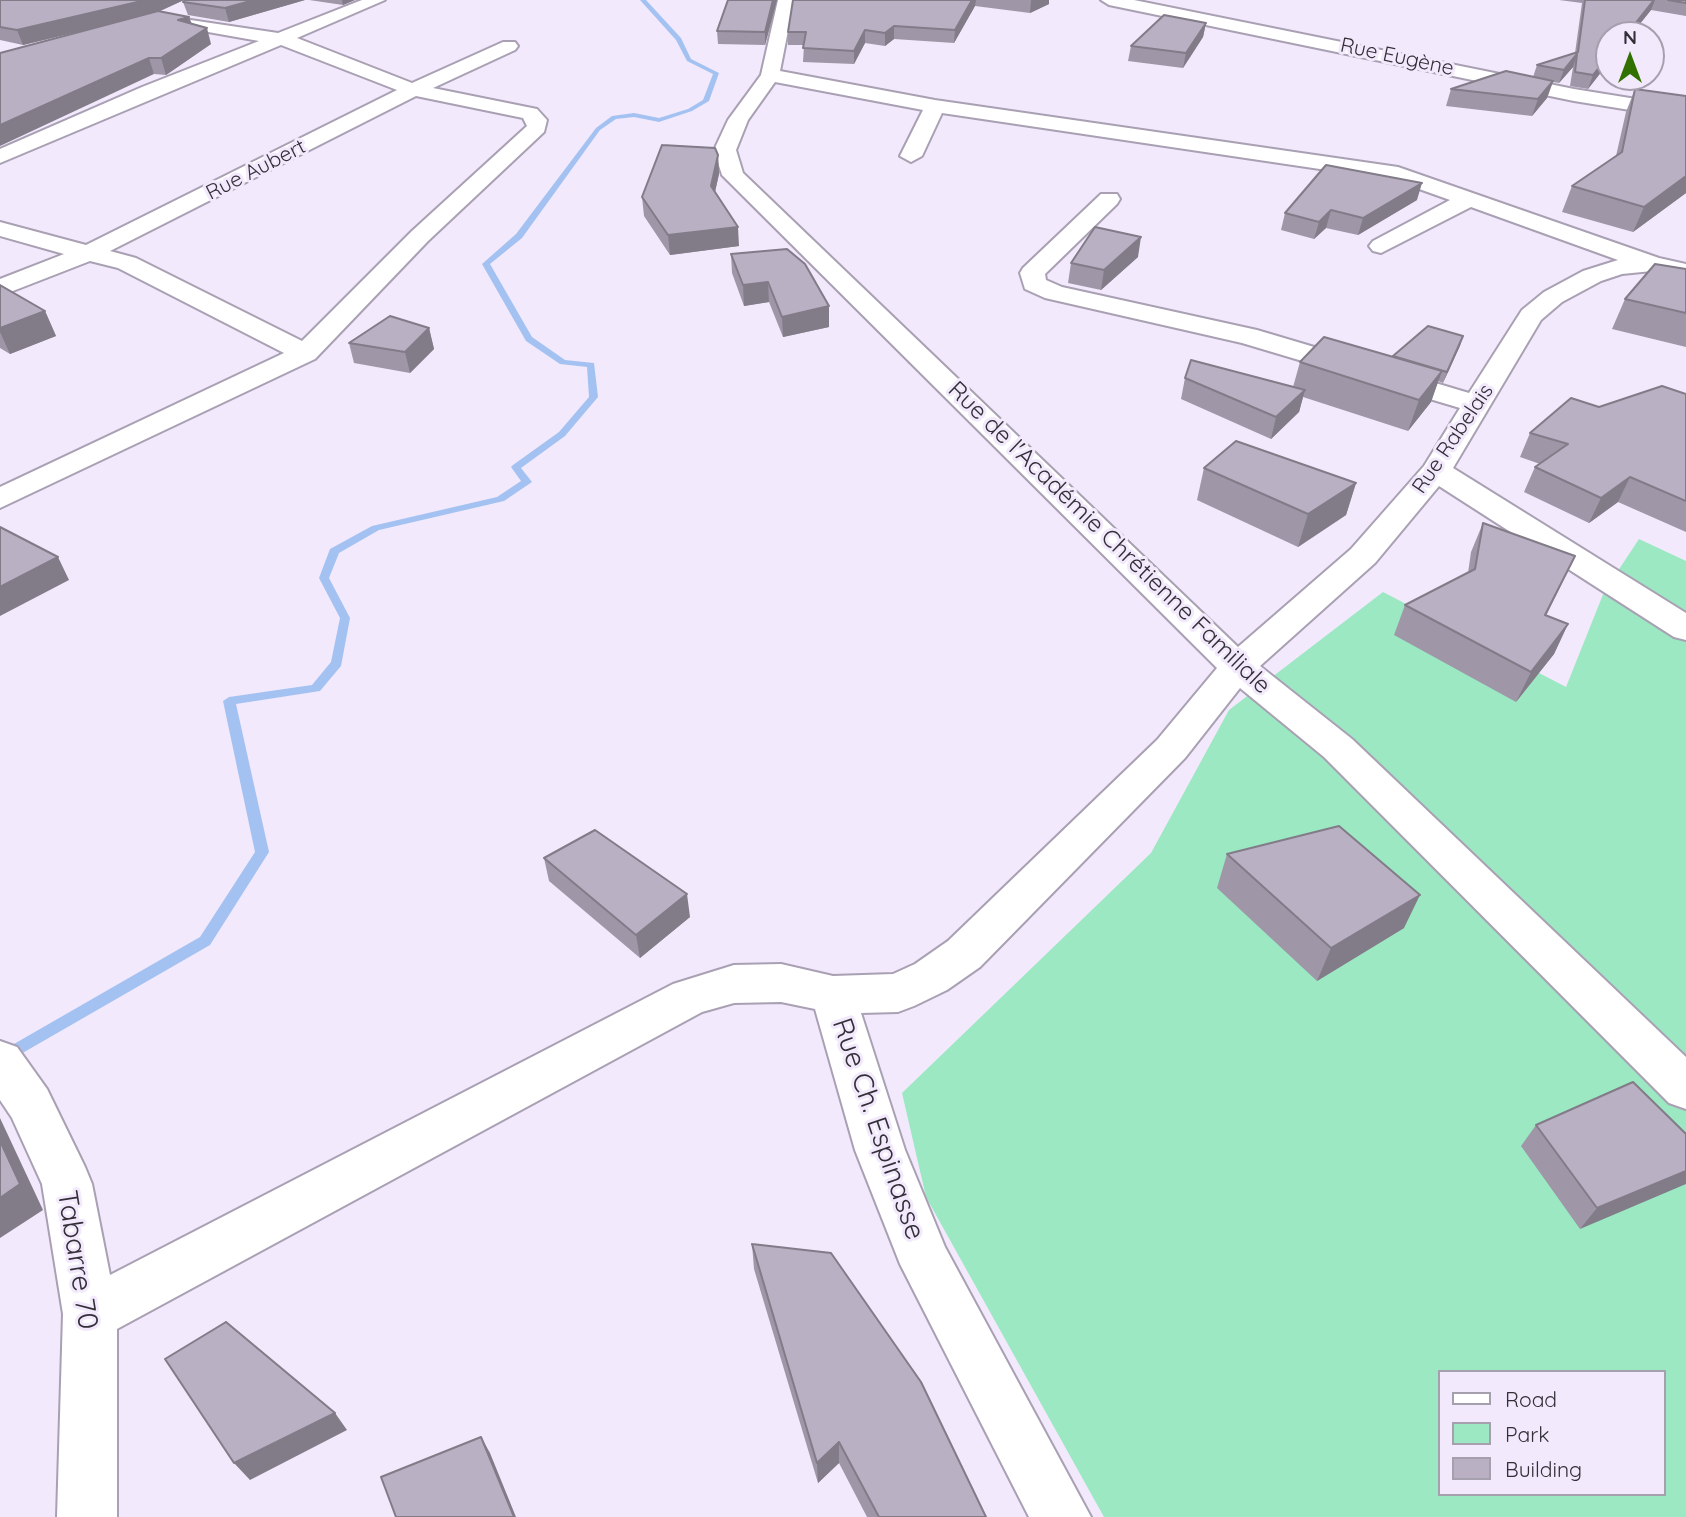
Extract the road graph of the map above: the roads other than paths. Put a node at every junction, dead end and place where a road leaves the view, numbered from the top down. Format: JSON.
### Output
{"nodes":[{"id":1,"x":377,"y":0,"type":"edge"},
{"id":2,"x":786,"y":0,"type":"edge"},
{"id":3,"x":1109,"y":0,"type":"edge"},
{"id":4,"x":192,"y":5,"type":"edge"},
{"id":5,"x":163,"y":19,"type":"junction"},
{"id":6,"x":140,"y":24,"type":"edge"},
{"id":7,"x":282,"y":39,"type":"junction"},
{"id":8,"x":509,"y":46,"type":"dead end"},
{"id":9,"x":770,"y":75,"type":"junction"},
{"id":10,"x":413,"y":90,"type":"junction"},
{"id":11,"x":935,"y":106,"type":"junction"},
{"id":12,"x":1686,"y":113,"type":"edge"},
{"id":13,"x":911,"y":156,"type":"dead end"},
{"id":14,"x":0,"y":157,"type":"edge"},
{"id":15,"x":1109,"y":199,"type":"dead end"},
{"id":16,"x":1469,"y":199,"type":"junction"},
{"id":17,"x":0,"y":229,"type":"edge"},
{"id":18,"x":1381,"y":246,"type":"dead end"},
{"id":19,"x":90,"y":252,"type":"junction"},
{"id":20,"x":1652,"y":264,"type":"junction"},
{"id":21,"x":1686,"y":271,"type":"edge"},
{"id":22,"x":0,"y":288,"type":"edge"},
{"id":23,"x":305,"y":353,"type":"junction"},
{"id":24,"x":1479,"y":405,"type":"junction"},
{"id":25,"x":1436,"y":471,"type":"junction"},
{"id":26,"x":0,"y":499,"type":"edge"},
{"id":27,"x":1686,"y":629,"type":"edge"},
{"id":28,"x":1237,"y":667,"type":"junction"},
{"id":29,"x":833,"y":995,"type":"junction"},
{"id":30,"x":5,"y":1068,"type":"edge"},
{"id":31,"x":1686,"y":1088,"type":"edge"},
{"id":32,"x":90,"y":1314,"type":"junction"},
{"id":33,"x":87,"y":1517,"type":"edge"},
{"id":34,"x":1062,"y":1517,"type":"edge"}],
"edges":[{"from":1,"to":7,"type":"street"},
{"from":2,"to":9,"type":"street","name":"Rue de l'Académie Chrétienne Familiale"},
{"from":3,"to":12,"type":"street","name":"Rue Eugène"},
{"from":4,"to":5,"type":"street"},
{"from":5,"to":6,"type":"street"},
{"from":5,"to":7,"type":"street"},
{"from":7,"to":10,"type":"street"},
{"from":7,"to":14,"type":"street"},
{"from":8,"to":10,"type":"street","name":"Rue Aubert"},
{"from":9,"to":11,"type":"street"},
{"from":9,"to":28,"type":"street","name":"Rue de l'Académie Chrétienne Familiale"},
{"from":10,"to":19,"type":"street","name":"Rue Aubert"},
{"from":10,"to":23,"type":"street"},
{"from":11,"to":13,"type":"street"},
{"from":11,"to":16,"type":"street"},
{"from":15,"to":24,"type":"street"},
{"from":16,"to":18,"type":"street"},
{"from":16,"to":20,"type":"street"},
{"from":17,"to":19,"type":"street"},
{"from":19,"to":22,"type":"street","name":"Rue Aubert"},
{"from":19,"to":23,"type":"street"},
{"from":20,"to":21,"type":"street","name":"Rue Rabelais"},
{"from":20,"to":24,"type":"street","name":"Rue Rabelais"},
{"from":23,"to":26,"type":"street"},
{"from":24,"to":25,"type":"street","name":"Rue Rabelais"},
{"from":25,"to":27,"type":"street"},
{"from":25,"to":28,"type":"street","name":"Rue Rabelais"},
{"from":28,"to":29,"type":"street","name":"Rue Ch. Espinasse"},
{"from":28,"to":31,"type":"street","name":"Rue de l'Académie Chrétienne Familiale"},
{"from":29,"to":32,"type":"street"},
{"from":29,"to":34,"type":"street","name":"Rue Ch. Espinasse"},
{"from":30,"to":32,"type":"street","name":"Tabarre 70"},
{"from":32,"to":33,"type":"street","name":"Tabarre 70"}]}
